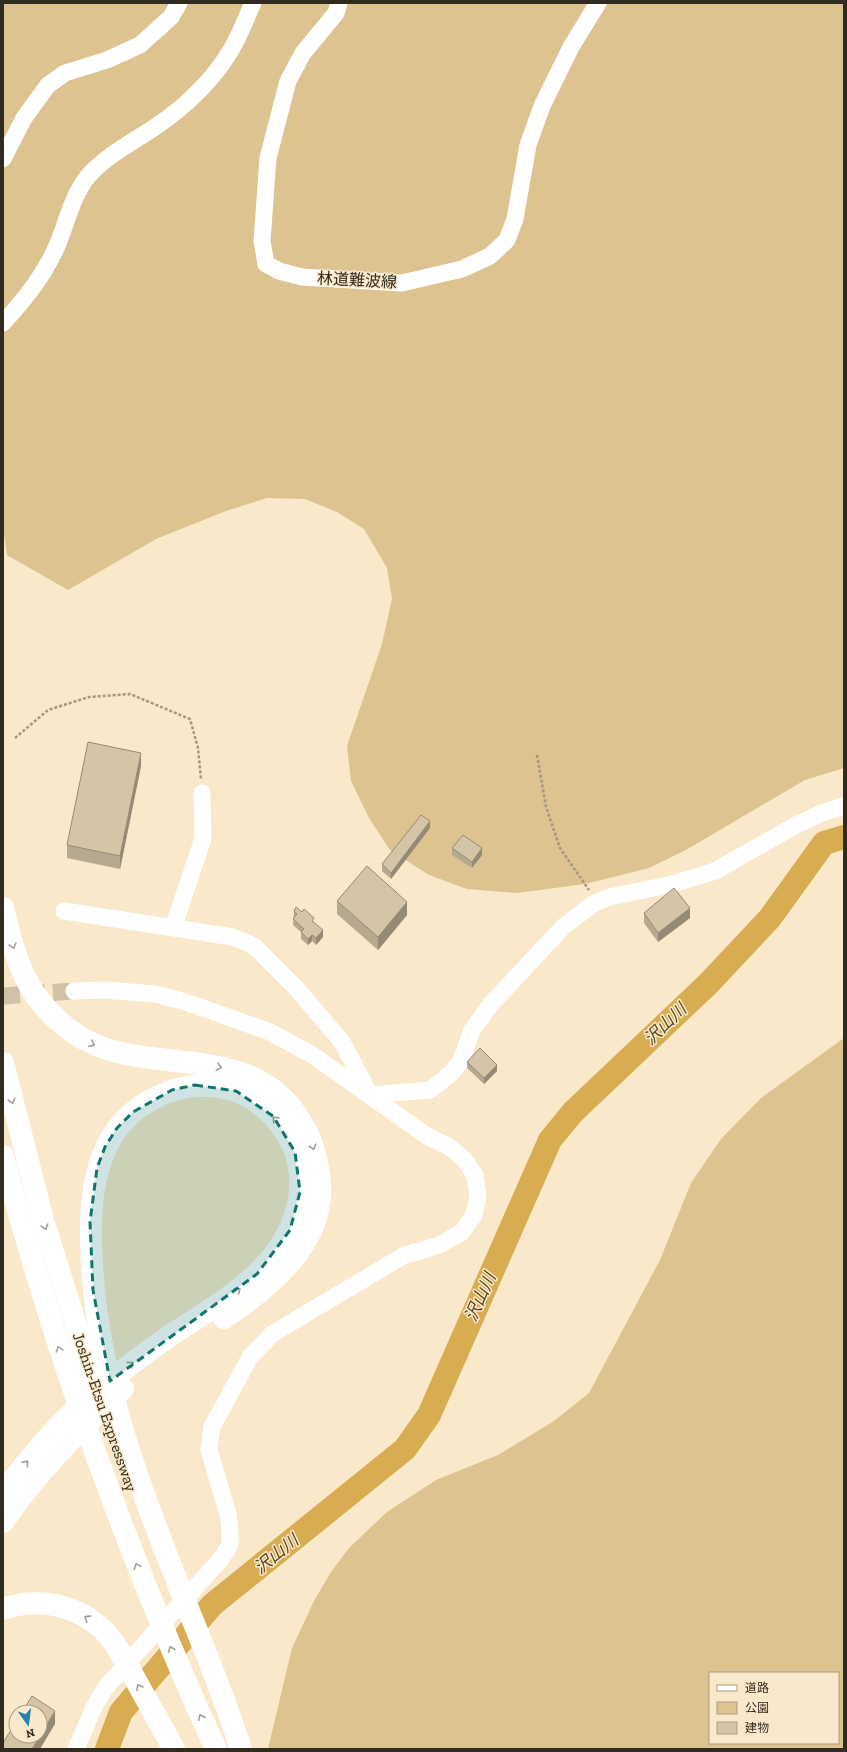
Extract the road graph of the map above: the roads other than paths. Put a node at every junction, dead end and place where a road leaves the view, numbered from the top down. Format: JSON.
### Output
{"nodes":[{"id":1,"x":179,"y":3,"type":"edge"},
{"id":2,"x":253,"y":3,"type":"edge"},
{"id":3,"x":339,"y":3,"type":"edge"},
{"id":4,"x":598,"y":3,"type":"edge"},
{"id":5,"x":3,"y":159,"type":"edge"},
{"id":6,"x":3,"y":323,"type":"edge"},
{"id":7,"x":202,"y":793,"type":"road end"},
{"id":8,"x":844,"y":806,"type":"edge"},
{"id":9,"x":3,"y":908,"type":"edge"},
{"id":10,"x":64,"y":910,"type":"dead end"},
{"id":11,"x":173,"y":928,"type":"junction"},
{"id":12,"x":74,"y":991,"type":"tunnel mouth"},
{"id":13,"x":3,"y":1063,"type":"edge"},
{"id":14,"x":370,"y":1095,"type":"junction"},
{"id":15,"x":3,"y":1156,"type":"edge"},
{"id":16,"x":98,"y":1369,"type":"junction"},
{"id":17,"x":3,"y":1494,"type":"edge"},
{"id":18,"x":3,"y":1522,"type":"edge"},
{"id":19,"x":3,"y":1609,"type":"edge"},
{"id":20,"x":76,"y":1749,"type":"edge"},
{"id":21,"x":174,"y":1749,"type":"edge"},
{"id":22,"x":216,"y":1749,"type":"edge"},
{"id":23,"x":241,"y":1749,"type":"edge"}],
"edges":[{"from":1,"to":5,"type":"street"},
{"from":2,"to":6,"type":"street"},
{"from":3,"to":4,"type":"street","name":"林道難波線"},
{"from":7,"to":11,"type":"street"},
{"from":8,"to":14,"type":"street"},
{"from":9,"to":18,"type":"highway","one_way":true},
{"from":10,"to":11,"type":"street"},
{"from":11,"to":14,"type":"street"},
{"from":12,"to":14,"type":"street"},
{"from":13,"to":16,"type":"highway","name":"Joshin-Etsu Expressway","one_way":true},
{"from":14,"to":20,"type":"street"},
{"from":22,"to":15,"type":"highway","name":"Joshin-Etsu Expressway","one_way":true},
{"from":17,"to":16,"type":"highway","one_way":true},
{"from":16,"to":23,"type":"highway","name":"Joshin-Etsu Expressway"},
{"from":21,"to":19,"type":"highway","one_way":true}]}
